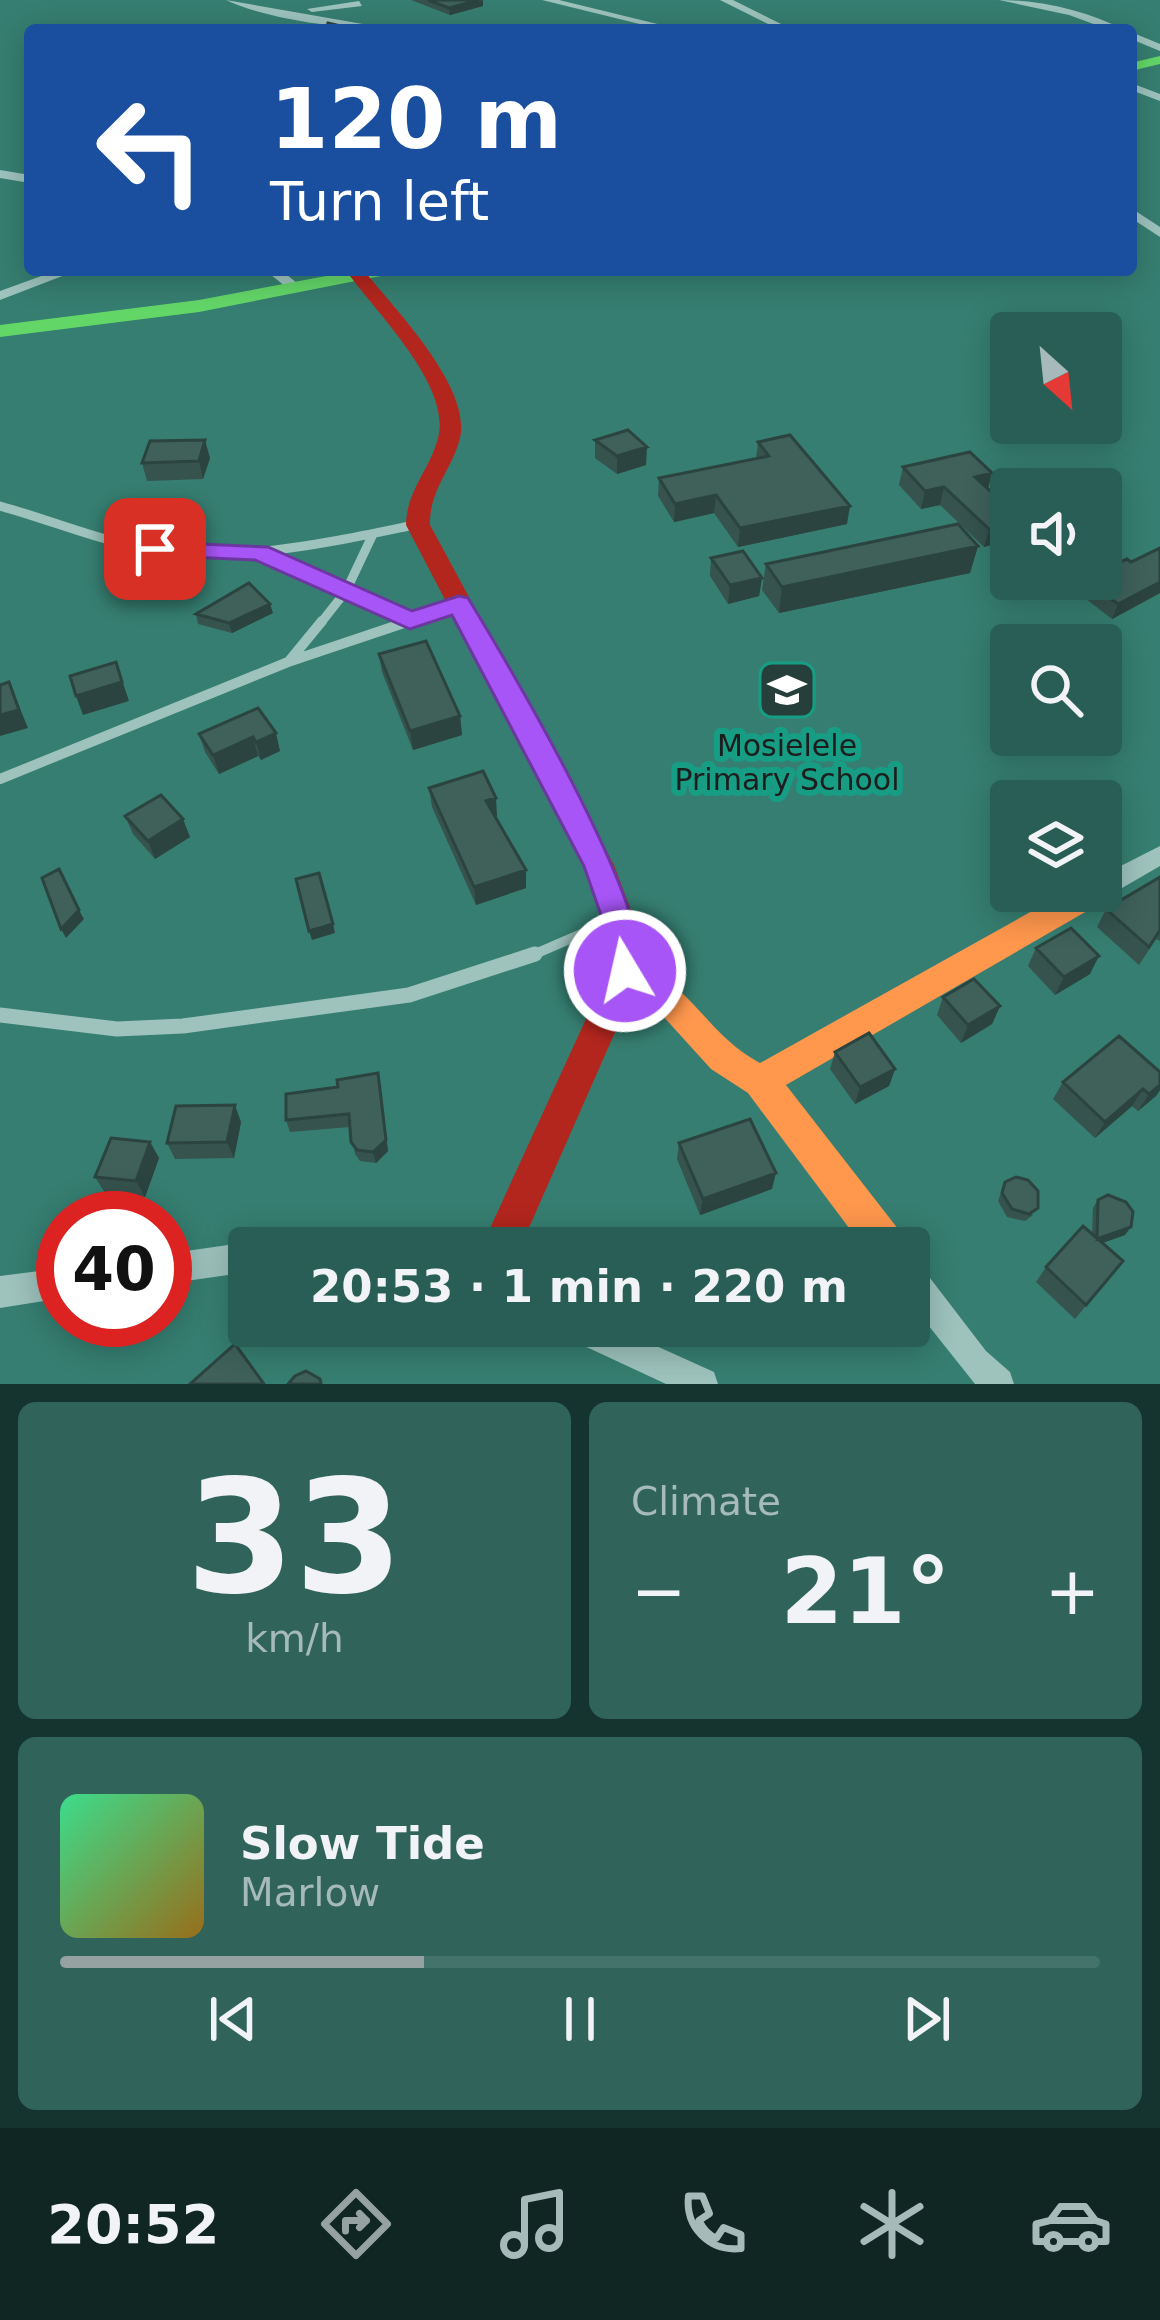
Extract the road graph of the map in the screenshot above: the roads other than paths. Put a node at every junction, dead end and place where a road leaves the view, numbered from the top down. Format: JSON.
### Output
{"nodes":[{"id":1,"x":232,"y":0,"type":"edge"},
{"id":2,"x":547,"y":0,"type":"edge"},
{"id":3,"x":725,"y":0,"type":"edge"},
{"id":4,"x":759,"y":0,"type":"edge"},
{"id":5,"x":1004,"y":0,"type":"edge"},
{"id":6,"x":357,"y":2,"type":"edge"},
{"id":7,"x":282,"y":14,"type":"junction"},
{"id":8,"x":351,"y":24,"type":"edge"},
{"id":9,"x":387,"y":24,"type":"edge"},
{"id":10,"x":650,"y":24,"type":"edge"},
{"id":11,"x":775,"y":24,"type":"edge"},
{"id":12,"x":780,"y":24,"type":"edge"},
{"id":13,"x":1101,"y":24,"type":"edge"},
{"id":14,"x":55,"y":276,"type":"edge"},
{"id":15,"x":280,"y":276,"type":"edge"},
{"id":16,"x":358,"y":276,"type":"edge"},
{"id":17,"x":375,"y":276,"type":"edge"},
{"id":18,"x":296,"y":288,"type":"junction"},
{"id":19,"x":0,"y":296,"type":"edge"},
{"id":20,"x":0,"y":331,"type":"edge"},
{"id":21,"x":0,"y":506,"type":"edge"},
{"id":22,"x":418,"y":525,"type":"junction"},
{"id":23,"x":373,"y":534,"type":"junction"},
{"id":24,"x":259,"y":552,"type":"junction"},
{"id":25,"x":346,"y":591,"type":"junction"},
{"id":26,"x":459,"y":604,"type":"junction"},
{"id":27,"x":410,"y":620,"type":"junction"},
{"id":28,"x":288,"y":662,"type":"junction"},
{"id":29,"x":0,"y":779,"type":"edge"},
{"id":30,"x":1160,"y":855,"type":"edge"},
{"id":31,"x":1122,"y":876,"type":"edge"},
{"id":32,"x":1058,"y":912,"type":"edge"},
{"id":33,"x":618,"y":918,"type":"junction"},
{"id":34,"x":625,"y":971,"type":"junction"},
{"id":35,"x":0,"y":1015,"type":"edge"},
{"id":36,"x":760,"y":1081,"type":"junction"},
{"id":37,"x":509,"y":1227,"type":"edge"},
{"id":38,"x":872,"y":1227,"type":"edge"},
{"id":39,"x":228,"y":1260,"type":"edge"},
{"id":40,"x":192,"y":1265,"type":"edge"},
{"id":41,"x":36,"y":1287,"type":"edge"},
{"id":42,"x":0,"y":1292,"type":"edge"},
{"id":43,"x":930,"y":1303,"type":"edge"},
{"id":44,"x":622,"y":1347,"type":"edge"},
{"id":45,"x":703,"y":1384,"type":"edge"},
{"id":46,"x":998,"y":1384,"type":"edge"}],
"edges":[{"from":1,"to":7,"type":"street"},
{"from":2,"to":10,"type":"street"},
{"from":3,"to":11,"type":"street"},
{"from":4,"to":12,"type":"street"},
{"from":5,"to":13,"type":"street"},
{"from":6,"to":7,"type":"street"},
{"from":6,"to":9,"type":"street"},
{"from":7,"to":8,"type":"street"},
{"from":14,"to":19,"type":"street"},
{"from":15,"to":18,"type":"street"},
{"from":16,"to":18,"type":"street"},
{"from":17,"to":22,"type":"street"},
{"from":18,"to":20,"type":"street"},
{"from":21,"to":24,"type":"lane"},
{"from":22,"to":23,"type":"lane"},
{"from":22,"to":26,"type":"street"},
{"from":23,"to":24,"type":"lane"},
{"from":23,"to":25,"type":"lane"},
{"from":24,"to":25,"type":"lane"},
{"from":25,"to":27,"type":"lane"},
{"from":25,"to":28,"type":"lane"},
{"from":26,"to":27,"type":"lane"},
{"from":26,"to":33,"type":"street"},
{"from":27,"to":28,"type":"lane"},
{"from":28,"to":29,"type":"lane"},
{"from":30,"to":31,"type":"street"},
{"from":32,"to":36,"type":"street"},
{"from":33,"to":34,"type":"street"},
{"from":33,"to":35,"type":"lane"},
{"from":34,"to":36,"type":"street"},
{"from":34,"to":37,"type":"street"},
{"from":36,"to":38,"type":"street"},
{"from":39,"to":40,"type":"street"},
{"from":41,"to":42,"type":"street"},
{"from":43,"to":46,"type":"street"},
{"from":44,"to":45,"type":"street"}]}
